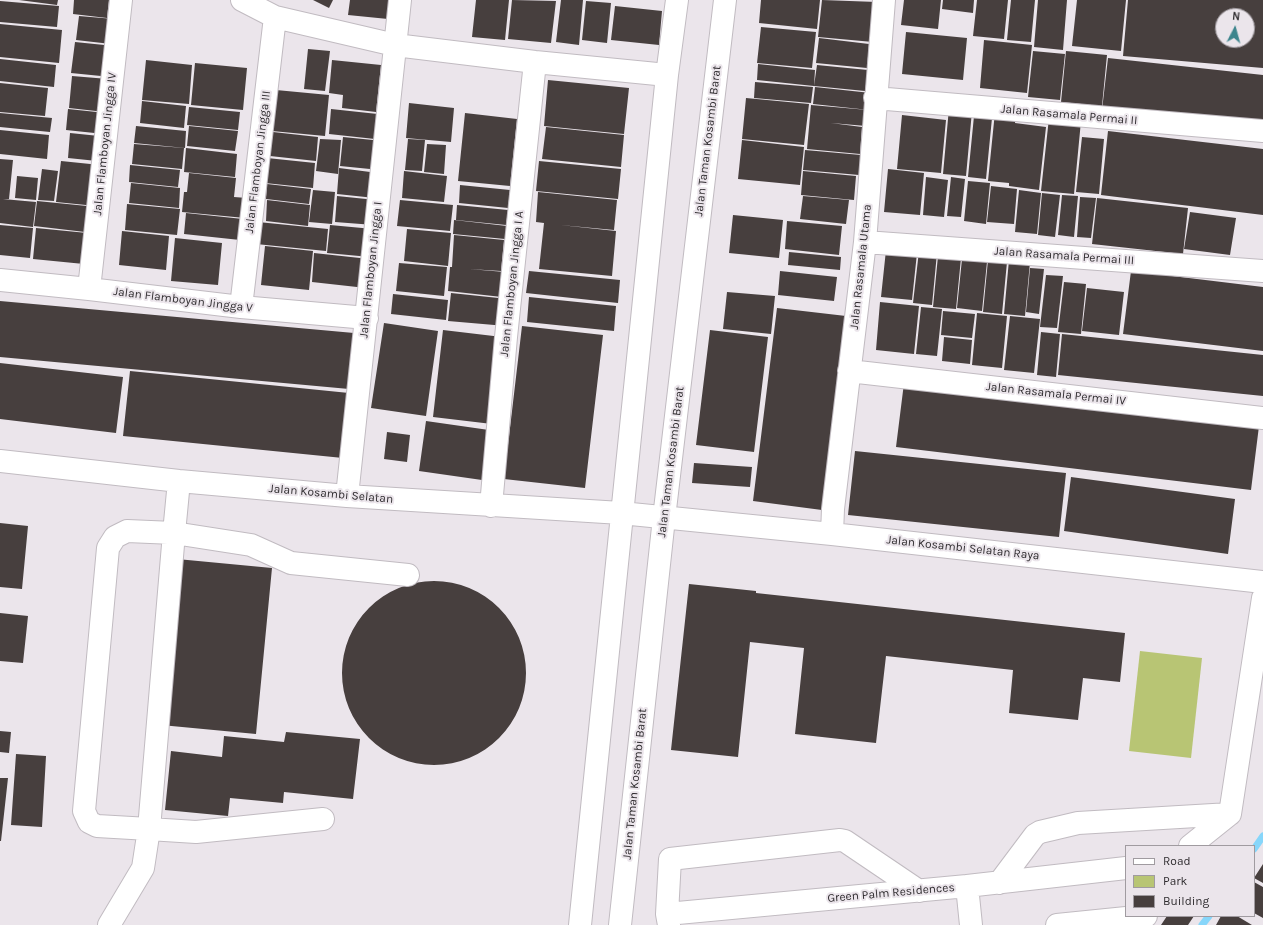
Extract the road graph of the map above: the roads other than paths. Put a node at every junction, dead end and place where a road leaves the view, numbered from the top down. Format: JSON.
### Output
{"nodes":[{"id":1,"x":121,"y":0,"type":"edge"},
{"id":2,"x":242,"y":0,"type":"edge"},
{"id":3,"x":400,"y":0,"type":"edge"},
{"id":4,"x":678,"y":0,"type":"edge"},
{"id":5,"x":725,"y":0,"type":"edge"},
{"id":6,"x":884,"y":0,"type":"edge"},
{"id":7,"x":275,"y":17,"type":"junction"},
{"id":8,"x":395,"y":45,"type":"junction"},
{"id":9,"x":535,"y":62,"type":"junction"},
{"id":10,"x":667,"y":75,"type":"junction"},
{"id":11,"x":876,"y":98,"type":"junction"},
{"id":12,"x":1263,"y":131,"type":"edge"},
{"id":13,"x":865,"y":242,"type":"junction"},
{"id":14,"x":1263,"y":271,"type":"edge"},
{"id":15,"x":0,"y":280,"type":"edge"},
{"id":16,"x":89,"y":289,"type":"junction"},
{"id":17,"x":241,"y":308,"type":"junction"},
{"id":18,"x":366,"y":318,"type":"junction"},
{"id":19,"x":849,"y":371,"type":"junction"},
{"id":20,"x":1263,"y":418,"type":"edge"},
{"id":21,"x":0,"y":461,"type":"edge"},
{"id":22,"x":179,"y":481,"type":"junction"},
{"id":23,"x":347,"y":496,"type":"junction"},
{"id":24,"x":491,"y":506,"type":"junction"},
{"id":25,"x":623,"y":509,"type":"junction"},
{"id":26,"x":661,"y":518,"type":"junction"},
{"id":27,"x":174,"y":533,"type":"junction"},
{"id":28,"x":832,"y":534,"type":"junction"},
{"id":29,"x":408,"y":575,"type":"dead end"},
{"id":30,"x":1263,"y":582,"type":"edge"},
{"id":31,"x":1263,"y":598,"type":"edge"},
{"id":32,"x":1230,"y":814,"type":"junction"},
{"id":33,"x":324,"y":819,"type":"dead end"},
{"id":34,"x":149,"y":830,"type":"junction"},
{"id":35,"x":1191,"y":845,"type":"edge"},
{"id":36,"x":1125,"y":868,"type":"edge"},
{"id":37,"x":999,"y":883,"type":"junction"},
{"id":38,"x":967,"y":886,"type":"junction"},
{"id":39,"x":919,"y":891,"type":"junction"},
{"id":40,"x":1136,"y":917,"type":"edge"},
{"id":41,"x":668,"y":920,"type":"edge"},
{"id":42,"x":109,"y":925,"type":"edge"},
{"id":43,"x":580,"y":925,"type":"edge"},
{"id":44,"x":620,"y":925,"type":"edge"},
{"id":45,"x":972,"y":925,"type":"edge"},
{"id":46,"x":1057,"y":925,"type":"edge"}],
"edges":[{"from":1,"to":16,"type":"street","name":"Jalan Flamboyan Jingga IV"},
{"from":2,"to":7,"type":"street"},
{"from":3,"to":8,"type":"street","name":"Jalan Flamboyan Jingga I"},
{"from":4,"to":10,"type":"street"},
{"from":5,"to":26,"type":"street","name":"Jalan Taman Kosambi Barat"},
{"from":6,"to":11,"type":"street","name":"Jalan Rasamala Utama"},
{"from":7,"to":8,"type":"street"},
{"from":7,"to":17,"type":"street","name":"Jalan Flamboyan Jingga III"},
{"from":8,"to":9,"type":"street"},
{"from":8,"to":18,"type":"street","name":"Jalan Flamboyan Jingga I"},
{"from":9,"to":10,"type":"street"},
{"from":9,"to":24,"type":"street","name":"Jalan Flamboyan Jingga I A"},
{"from":10,"to":25,"type":"street"},
{"from":11,"to":12,"type":"street","name":"Jalan Rasamala Permai II"},
{"from":11,"to":13,"type":"street","name":"Jalan Rasamala Utama"},
{"from":13,"to":14,"type":"street","name":"Jalan Rasamala Permai III"},
{"from":13,"to":19,"type":"street","name":"Jalan Rasamala Utama"},
{"from":15,"to":16,"type":"street","name":"Jalan Flamboyan Jingga V"},
{"from":16,"to":17,"type":"street","name":"Jalan Flamboyan Jingga V"},
{"from":17,"to":18,"type":"street","name":"Jalan Flamboyan Jingga V"},
{"from":18,"to":23,"type":"street","name":"Jalan Flamboyan Jingga I"},
{"from":19,"to":20,"type":"street","name":"Jalan Rasamala Permai IV"},
{"from":19,"to":28,"type":"street","name":"Jalan Rasamala Utama"},
{"from":21,"to":22,"type":"street","name":"Jalan Kosambi Selatan"},
{"from":22,"to":23,"type":"street","name":"Jalan Kosambi Selatan"},
{"from":22,"to":27,"type":"street"},
{"from":23,"to":24,"type":"street","name":"Jalan Kosambi Selatan"},
{"from":24,"to":25,"type":"street","name":"Jalan Kosambi Selatan"},
{"from":25,"to":26,"type":"street","name":"Jalan Kosambi Selatan"},
{"from":25,"to":43,"type":"street"},
{"from":26,"to":28,"type":"street","name":"Jalan Kosambi Selatan Raya"},
{"from":26,"to":44,"type":"street","name":"Jalan Taman Kosambi Barat"},
{"from":27,"to":29,"type":"street"},
{"from":27,"to":34,"type":"street"},
{"from":27,"to":34,"type":"street"},
{"from":28,"to":30,"type":"street","name":"Jalan Kosambi Selatan Raya"},
{"from":31,"to":32,"type":"street"},
{"from":32,"to":35,"type":"street"},
{"from":32,"to":37,"type":"street"},
{"from":33,"to":34,"type":"street"},
{"from":34,"to":42,"type":"street"},
{"from":36,"to":37,"type":"street","name":"Green Palm Residences"},
{"from":37,"to":38,"type":"street","name":"Green Palm Residences"},
{"from":38,"to":39,"type":"street","name":"Green Palm Residences"},
{"from":38,"to":45,"type":"street"},
{"from":39,"to":41,"type":"street","name":"Green Palm Residences"},
{"from":39,"to":41,"type":"street"},
{"from":40,"to":46,"type":"street"}]}
